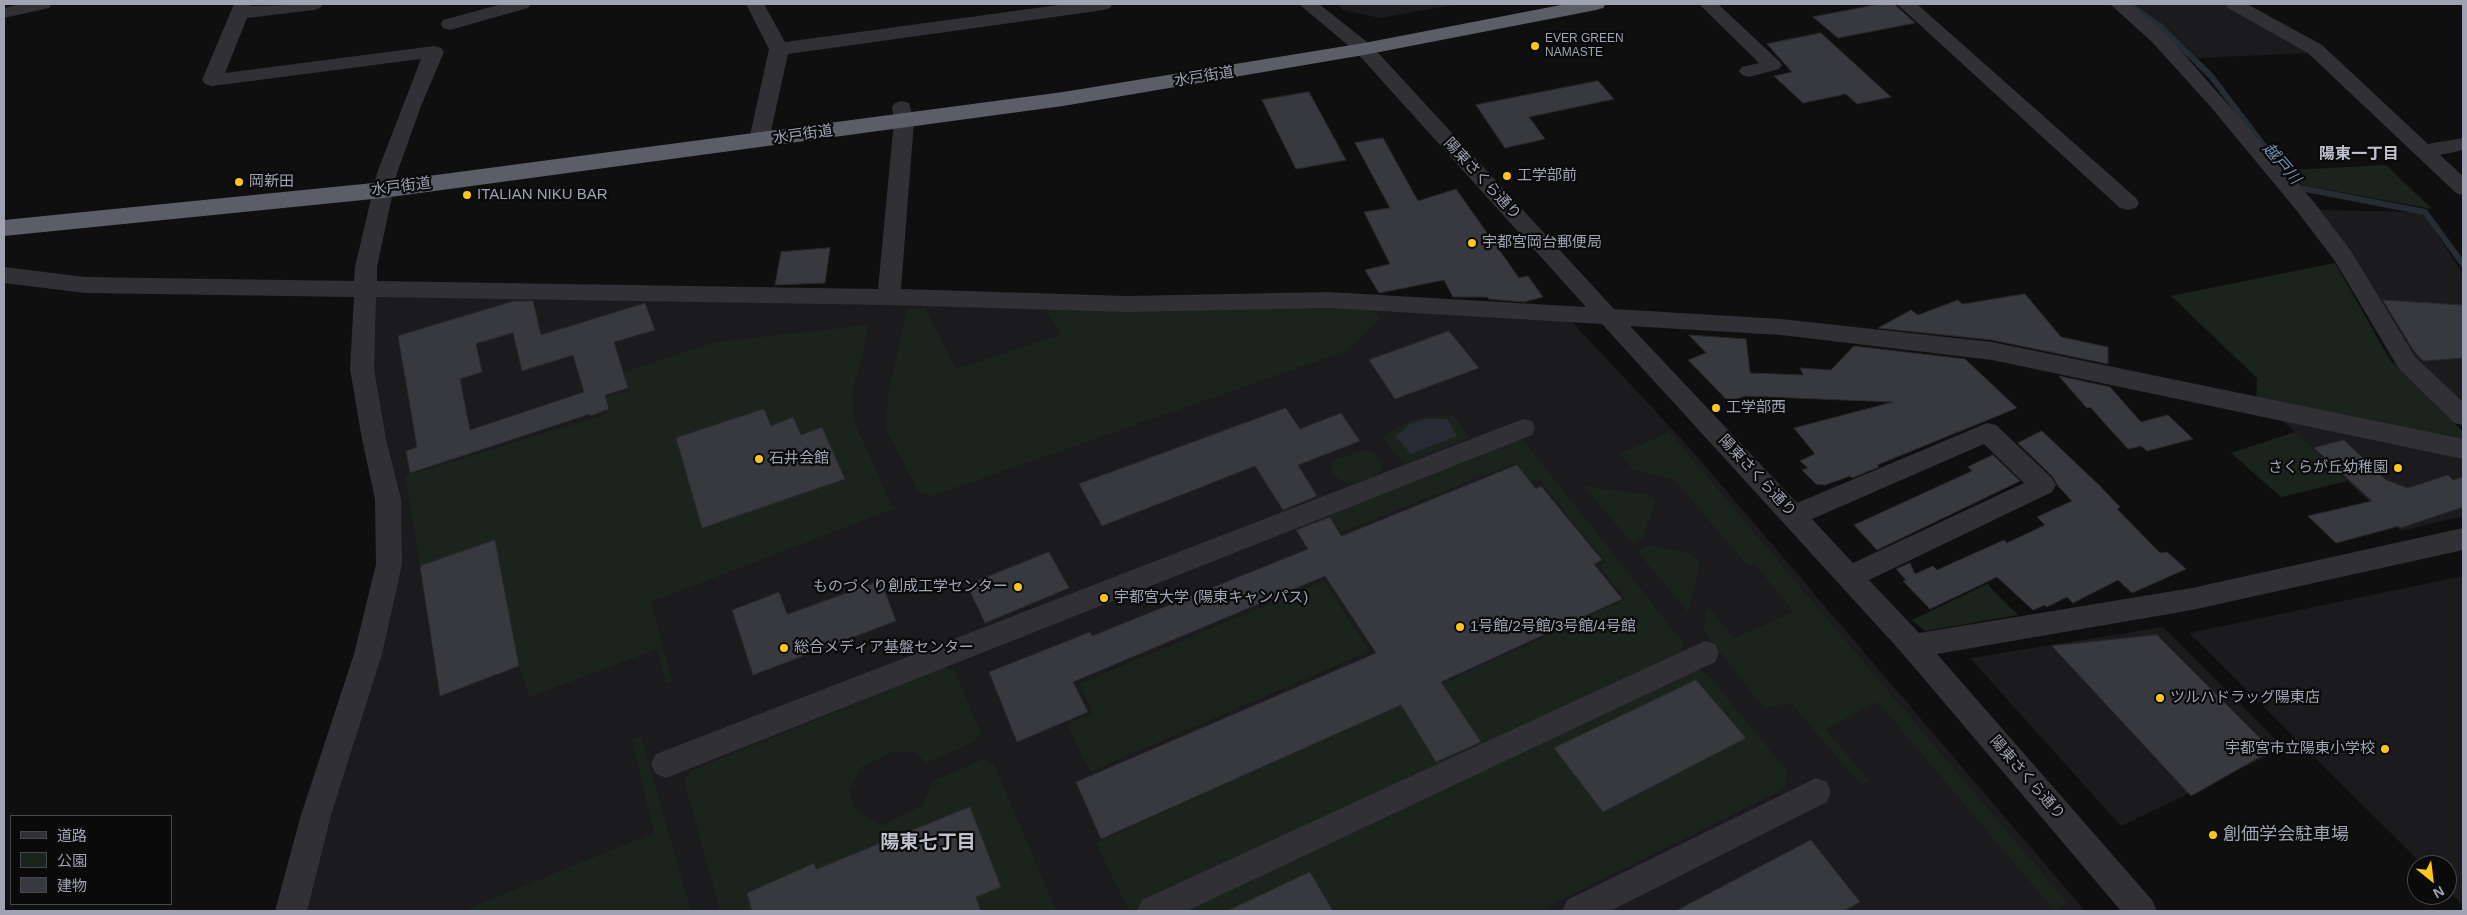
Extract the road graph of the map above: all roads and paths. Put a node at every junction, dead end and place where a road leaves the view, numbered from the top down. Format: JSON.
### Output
{"nodes":[{"id":1,"x":43,"y":4,"type":"edge"},
{"id":2,"x":314,"y":4,"type":"edge"},
{"id":3,"x":457,"y":4,"type":"edge"},
{"id":4,"x":522,"y":4,"type":"edge"},
{"id":5,"x":755,"y":4,"type":"edge"},
{"id":6,"x":1104,"y":4,"type":"edge"},
{"id":7,"x":1308,"y":4,"type":"edge"},
{"id":8,"x":1526,"y":4,"type":"edge"},
{"id":9,"x":1596,"y":4,"type":"edge"},
{"id":10,"x":1708,"y":4,"type":"edge"},
{"id":11,"x":1906,"y":4,"type":"edge"},
{"id":12,"x":2118,"y":4,"type":"edge"},
{"id":13,"x":2234,"y":4,"type":"edge"},
{"id":14,"x":241,"y":8,"type":"edge"},
{"id":15,"x":1554,"y":8,"type":"edge"},
{"id":16,"x":1030,"y":9,"type":"edge"},
{"id":17,"x":4,"y":13,"type":"edge"},
{"id":18,"x":450,"y":24,"type":"junction"},
{"id":19,"x":1356,"y":42,"type":"junction"},
{"id":20,"x":779,"y":48,"type":"junction"},
{"id":21,"x":434,"y":52,"type":"junction"},
{"id":22,"x":1749,"y":71,"type":"dead end"},
{"id":23,"x":903,"y":114,"type":"junction"},
{"id":24,"x":761,"y":133,"type":"junction"},
{"id":25,"x":2463,"y":144,"type":"edge"},
{"id":26,"x":2424,"y":151,"type":"junction"},
{"id":27,"x":385,"y":182,"type":"junction"},
{"id":28,"x":2463,"y":188,"type":"edge"},
{"id":29,"x":2128,"y":203,"type":"dead end"},
{"id":30,"x":4,"y":211,"type":"edge"},
{"id":31,"x":4,"y":228,"type":"edge"},
{"id":32,"x":4,"y":275,"type":"edge"},
{"id":33,"x":365,"y":288,"type":"junction"},
{"id":34,"x":889,"y":297,"type":"junction"},
{"id":35,"x":1607,"y":315,"type":"junction"},
{"id":36,"x":2463,"y":416,"type":"edge"},
{"id":37,"x":1523,"y":428,"type":"dead end"},
{"id":38,"x":2463,"y":449,"type":"edge"},
{"id":39,"x":1793,"y":516,"type":"junction"},
{"id":40,"x":2463,"y":539,"type":"edge"},
{"id":41,"x":1849,"y":577,"type":"junction"},
{"id":42,"x":1913,"y":646,"type":"junction"},
{"id":43,"x":1705,"y":653,"type":"dead end"},
{"id":44,"x":666,"y":764,"type":"dead end"},
{"id":45,"x":1816,"y":792,"type":"dead end"},
{"id":46,"x":291,"y":911,"type":"edge"},
{"id":47,"x":1153,"y":911,"type":"edge"},
{"id":48,"x":1578,"y":911,"type":"edge"},
{"id":49,"x":2141,"y":911,"type":"edge"}],
"edges":[{"from":1,"to":17,"type":"street"},
{"from":2,"to":14,"type":"street"},
{"from":3,"to":18,"type":"street"},
{"from":4,"to":18,"type":"street"},
{"from":5,"to":20,"type":"street"},
{"from":6,"to":16,"type":"street"},
{"from":7,"to":19,"type":"street","name":"陽東さくら通り"},
{"from":8,"to":19,"type":"highway","name":"水戸街道"},
{"from":9,"to":15,"type":"highway","name":"水戸街道"},
{"from":10,"to":22,"type":"street"},
{"from":11,"to":29,"type":"street"},
{"from":12,"to":36,"type":"street"},
{"from":13,"to":26,"type":"street"},
{"from":14,"to":21,"type":"street"},
{"from":15,"to":19,"type":"highway","name":"水戸街道"},
{"from":16,"to":20,"type":"street"},
{"from":18,"to":21,"type":"street"},
{"from":19,"to":23,"type":"highway","name":"水戸街道"},
{"from":19,"to":35,"type":"street","name":"陽東さくら通り"},
{"from":20,"to":24,"type":"street"},
{"from":21,"to":27,"type":"street"},
{"from":23,"to":24,"type":"highway","name":"水戸街道"},
{"from":23,"to":34,"type":"street"},
{"from":24,"to":27,"type":"highway","name":"水戸街道"},
{"from":25,"to":26,"type":"street"},
{"from":26,"to":28,"type":"street"},
{"from":27,"to":30,"type":"highway","name":"水戸街道"},
{"from":27,"to":31,"type":"highway","name":"水戸街道"},
{"from":27,"to":33,"type":"street"},
{"from":32,"to":33,"type":"street"},
{"from":33,"to":34,"type":"street"},
{"from":33,"to":46,"type":"street"},
{"from":34,"to":35,"type":"street"},
{"from":35,"to":38,"type":"street"},
{"from":35,"to":39,"type":"street","name":"陽東さくら通り"},
{"from":37,"to":44,"type":"street"},
{"from":39,"to":41,"type":"street","name":"陽東さくら通り"},
{"from":39,"to":41,"type":"street"},
{"from":40,"to":42,"type":"street"},
{"from":41,"to":42,"type":"street","name":"陽東さくら通り"},
{"from":42,"to":49,"type":"street","name":"陽東さくら通り"},
{"from":43,"to":47,"type":"street"},
{"from":45,"to":48,"type":"street"}]}
